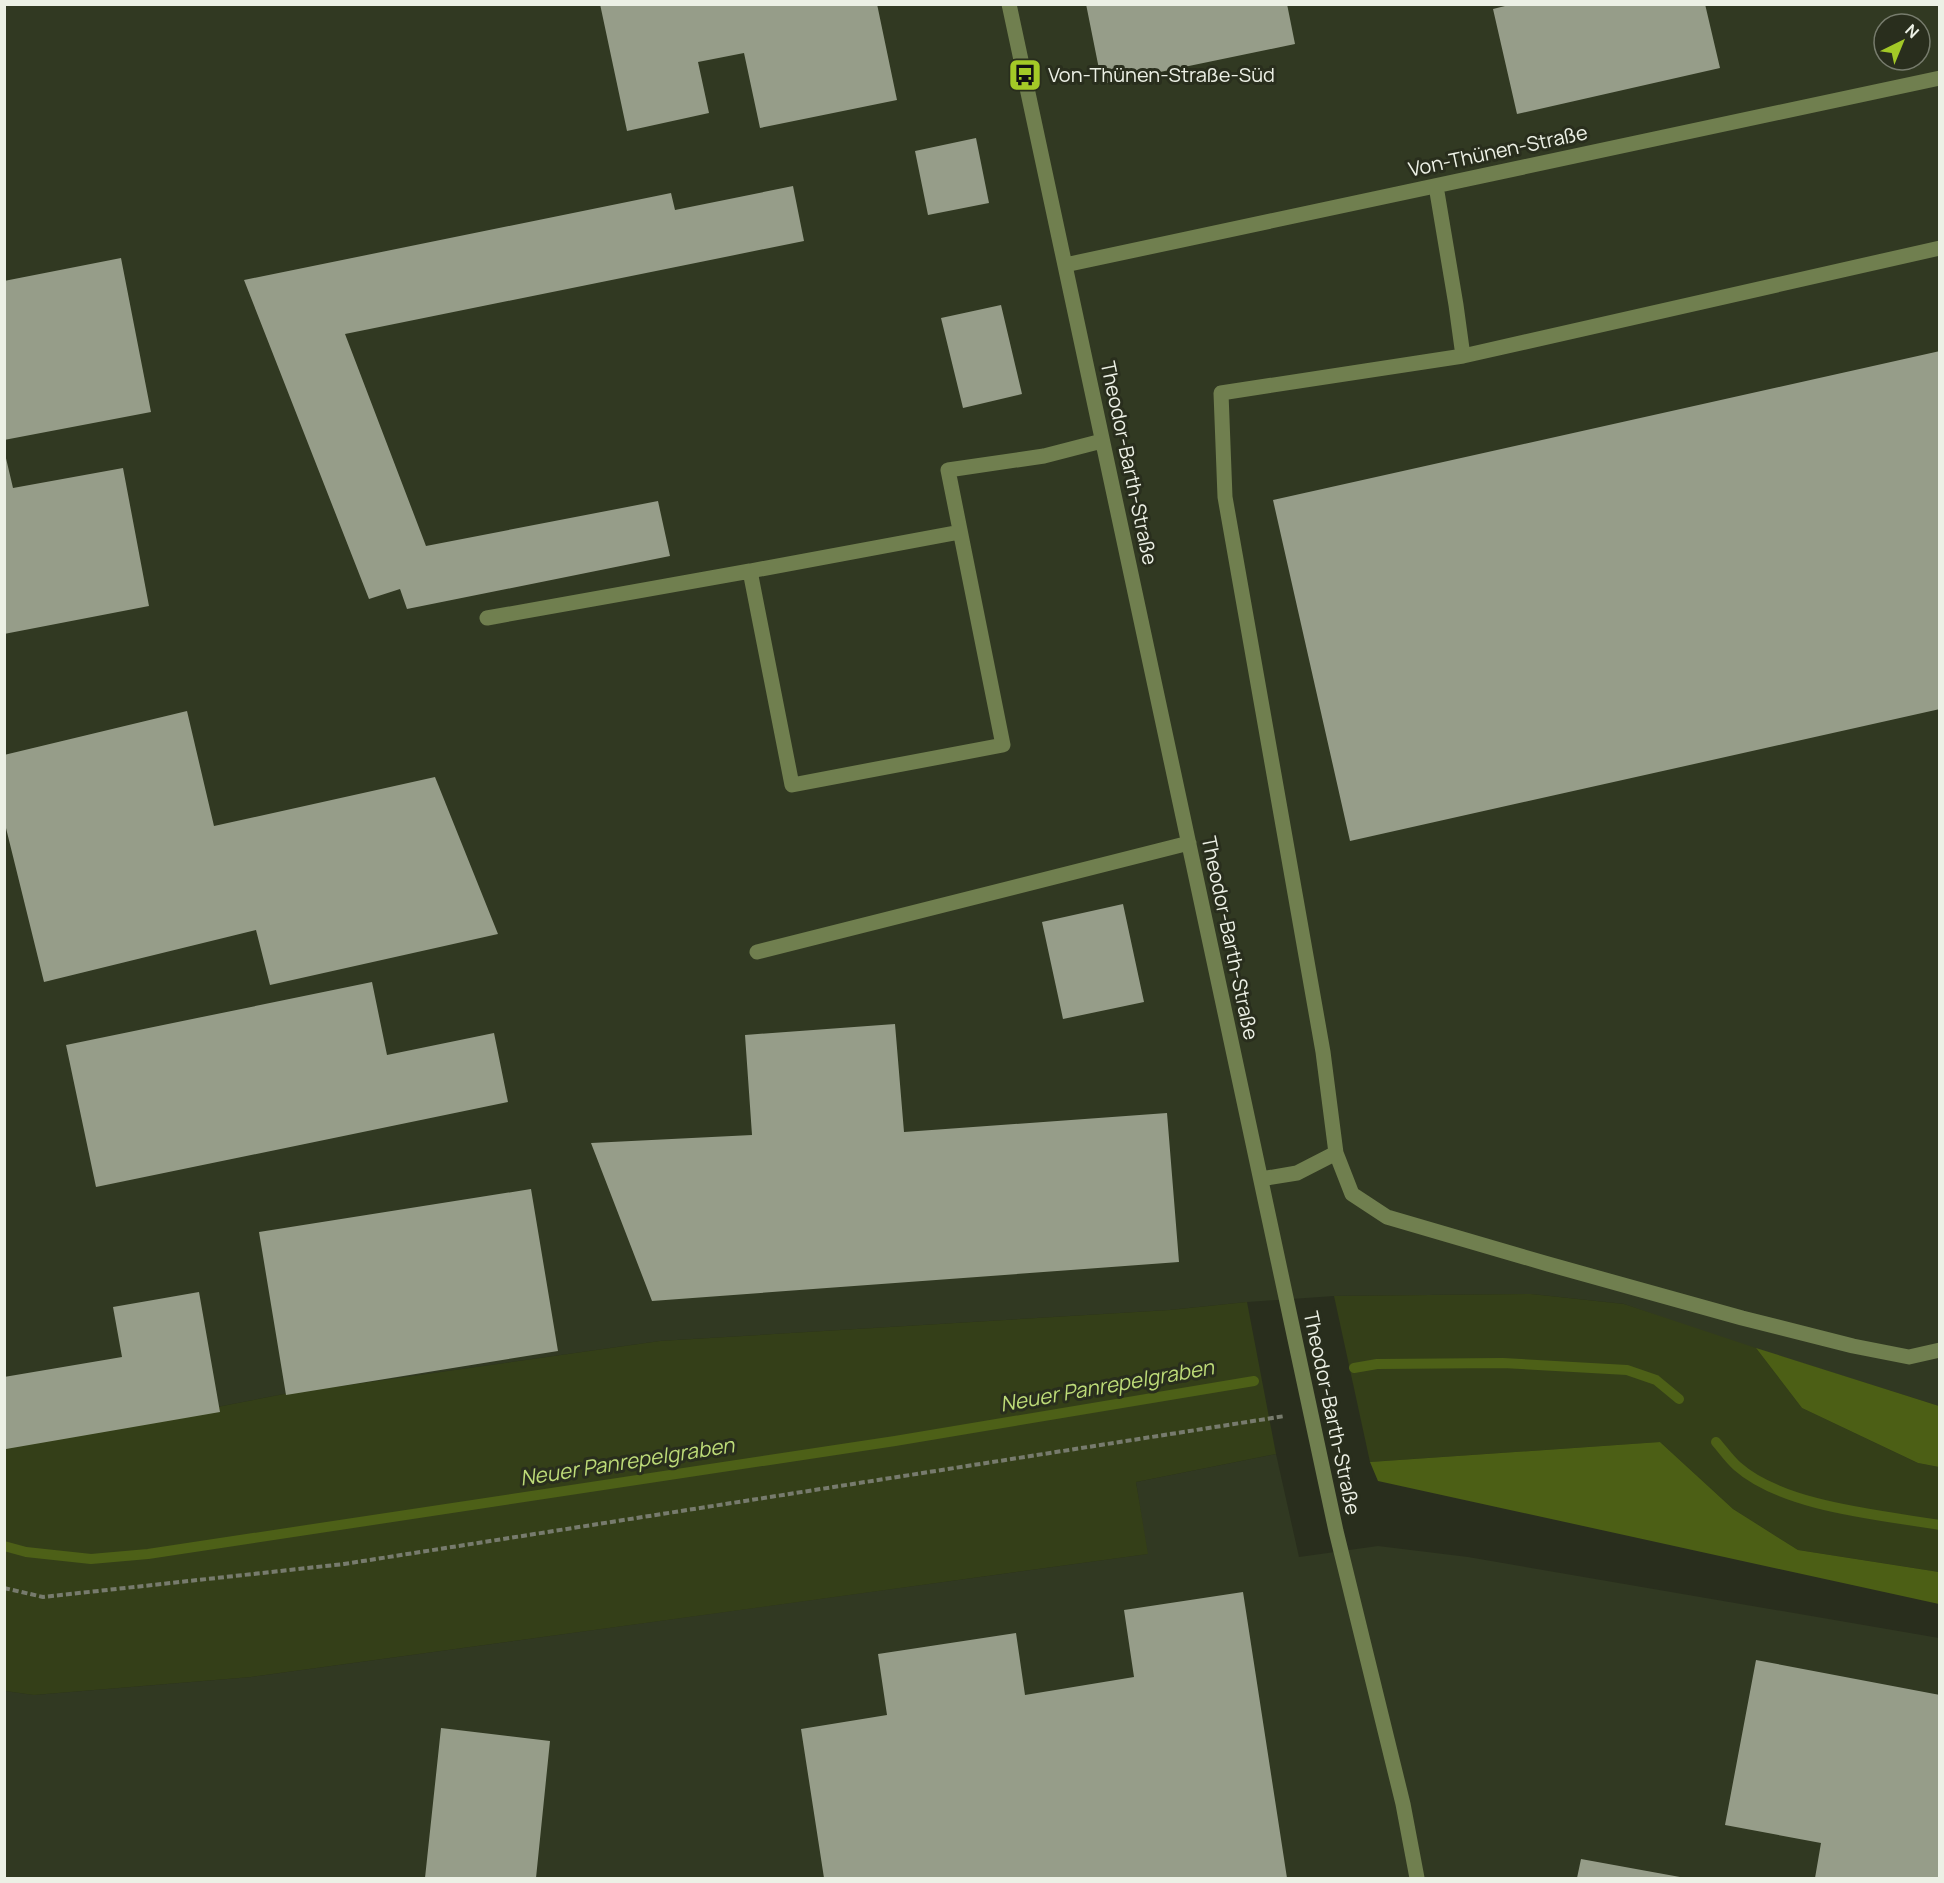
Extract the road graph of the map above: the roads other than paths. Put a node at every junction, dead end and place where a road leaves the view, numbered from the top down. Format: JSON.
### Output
{"nodes":[{"id":1,"x":1009,"y":4,"type":"edge"},
{"id":2,"x":1940,"y":78,"type":"edge"},
{"id":3,"x":1436,"y":186,"type":"junction"},
{"id":4,"x":1940,"y":248,"type":"edge"},
{"id":5,"x":1065,"y":265,"type":"junction"},
{"id":6,"x":1462,"y":356,"type":"junction"},
{"id":7,"x":1102,"y":441,"type":"junction"},
{"id":8,"x":960,"y":532,"type":"junction"},
{"id":9,"x":750,"y":571,"type":"junction"},
{"id":10,"x":487,"y":618,"type":"dead end"},
{"id":11,"x":1189,"y":843,"type":"junction"},
{"id":12,"x":757,"y":952,"type":"dead end"},
{"id":13,"x":1336,"y":1153,"type":"junction"},
{"id":14,"x":1261,"y":1179,"type":"junction"},
{"id":15,"x":1940,"y":1350,"type":"edge"},
{"id":16,"x":1417,"y":1878,"type":"edge"}],
"edges":[{"from":1,"to":5,"type":"street","name":"Theodor-Barth-Straße"},
{"from":2,"to":3,"type":"street","name":"Von-Thünen-Straße"},
{"from":3,"to":5,"type":"street","name":"Von-Thünen-Straße"},
{"from":3,"to":6,"type":"street"},
{"from":4,"to":6,"type":"street"},
{"from":5,"to":7,"type":"street","name":"Theodor-Barth-Straße"},
{"from":6,"to":13,"type":"street"},
{"from":7,"to":8,"type":"street"},
{"from":7,"to":11,"type":"street","name":"Theodor-Barth-Straße"},
{"from":8,"to":9,"type":"street"},
{"from":8,"to":9,"type":"street"},
{"from":9,"to":10,"type":"street"},
{"from":11,"to":12,"type":"street"},
{"from":11,"to":14,"type":"street","name":"Theodor-Barth-Straße"},
{"from":13,"to":14,"type":"street"},
{"from":13,"to":15,"type":"street"},
{"from":14,"to":16,"type":"street","name":"Theodor-Barth-Straße"}]}
